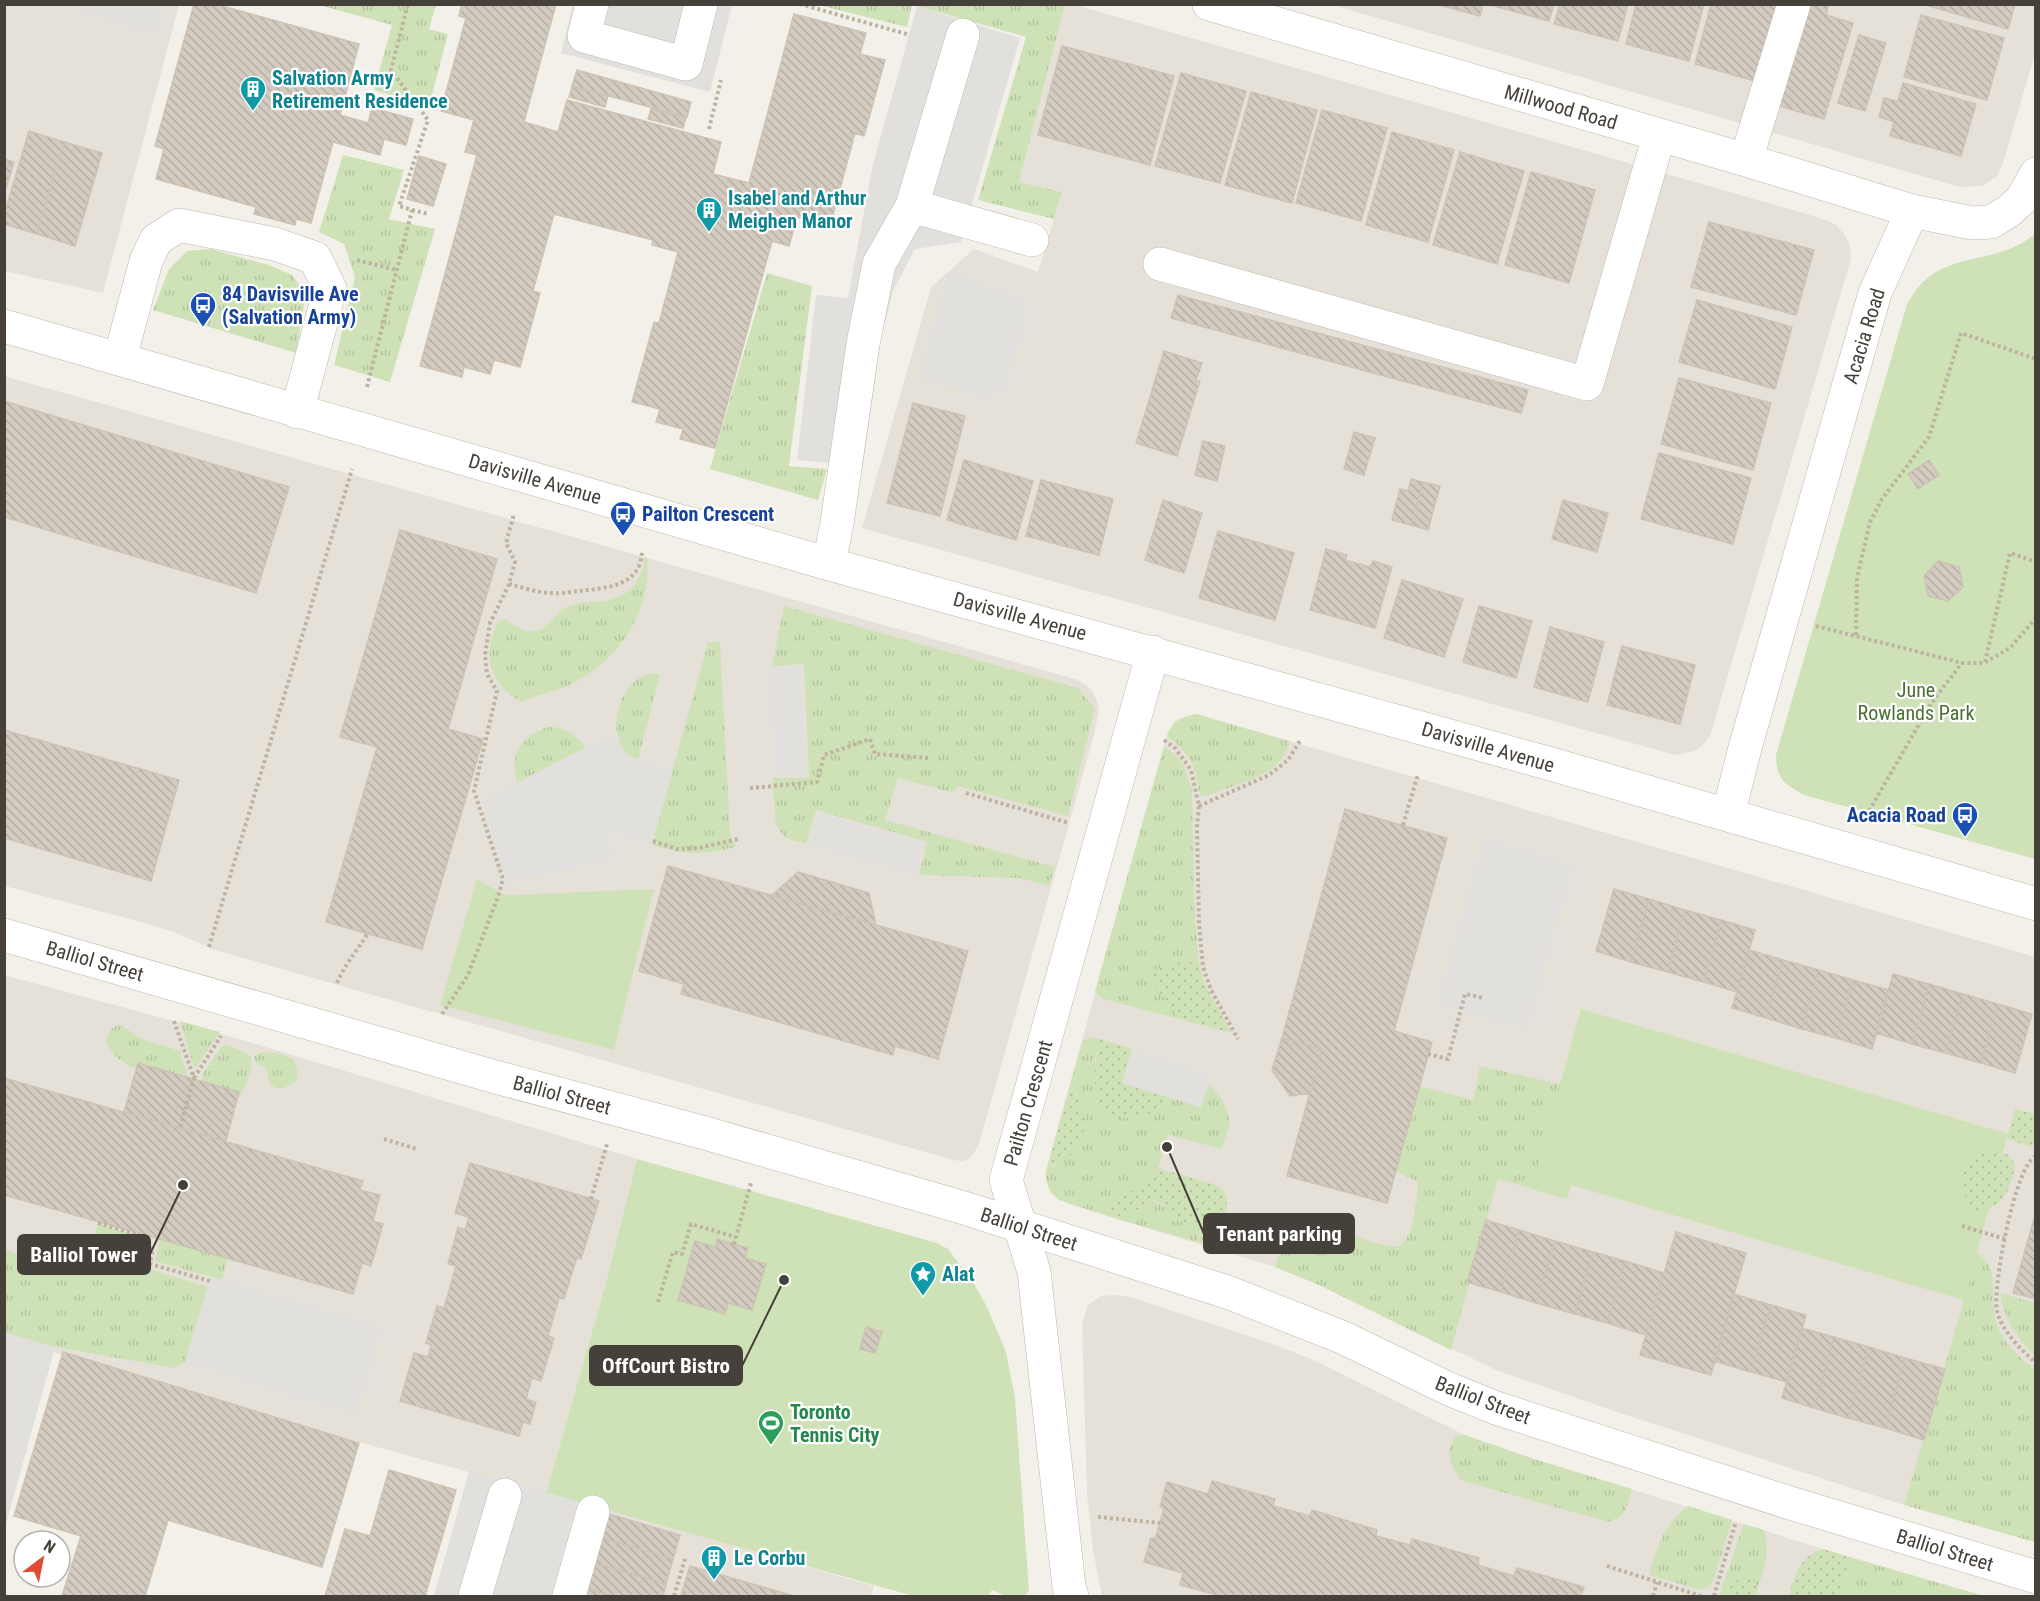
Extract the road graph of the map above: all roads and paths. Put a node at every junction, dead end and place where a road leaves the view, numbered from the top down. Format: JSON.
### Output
{"nodes":[{"id":1,"x":408,"y":4,"type":"edge"},
{"id":2,"x":591,"y":4,"type":"edge"},
{"id":3,"x":701,"y":4,"type":"edge"},
{"id":4,"x":800,"y":4,"type":"edge"},
{"id":5,"x":1209,"y":4,"type":"edge"},
{"id":6,"x":1794,"y":4,"type":"edge"},
{"id":7,"x":910,"y":35,"type":"dead end"},
{"id":8,"x":963,"y":35,"type":"dead end"},
{"id":9,"x":1659,"y":136,"type":"junction"},
{"id":10,"x":1746,"y":160,"type":"junction"},
{"id":11,"x":2036,"y":174,"type":"edge"},
{"id":12,"x":912,"y":206,"type":"junction"},
{"id":13,"x":412,"y":210,"type":"junction"},
{"id":14,"x":1912,"y":211,"type":"junction"},
{"id":15,"x":429,"y":214,"type":"dead end"},
{"id":16,"x":1032,"y":240,"type":"dead end"},
{"id":17,"x":355,"y":260,"type":"dead end"},
{"id":18,"x":1160,"y":264,"type":"dead end"},
{"id":19,"x":396,"y":270,"type":"junction"},
{"id":20,"x":4,"y":326,"type":"edge"},
{"id":21,"x":120,"y":358,"type":"junction"},
{"id":22,"x":2036,"y":359,"type":"edge"},
{"id":23,"x":368,"y":387,"type":"dead end"},
{"id":24,"x":297,"y":412,"type":"junction"},
{"id":25,"x":352,"y":469,"type":"dead end"},
{"id":26,"x":514,"y":514,"type":"dead end"},
{"id":27,"x":642,"y":550,"type":"dead end"},
{"id":28,"x":2036,"y":562,"type":"edge"},
{"id":29,"x":829,"y":564,"type":"junction"},
{"id":30,"x":509,"y":584,"type":"junction"},
{"id":31,"x":2036,"y":618,"type":"edge"},
{"id":32,"x":1810,"y":624,"type":"dead end"},
{"id":33,"x":1856,"y":635,"type":"junction"},
{"id":34,"x":1153,"y":652,"type":"junction"},
{"id":35,"x":1962,"y":663,"type":"junction"},
{"id":36,"x":1984,"y":663,"type":"junction"},
{"id":37,"x":1161,"y":738,"type":"dead end"},
{"id":38,"x":1300,"y":739,"type":"dead end"},
{"id":39,"x":930,"y":758,"type":"dead end"},
{"id":40,"x":1418,"y":774,"type":"dead end"},
{"id":41,"x":750,"y":788,"type":"dead end"},
{"id":42,"x":966,"y":794,"type":"dead end"},
{"id":43,"x":1199,"y":806,"type":"junction"},
{"id":44,"x":1728,"y":815,"type":"junction"},
{"id":45,"x":1866,"y":816,"type":"dead end"},
{"id":46,"x":1073,"y":824,"type":"dead end"},
{"id":47,"x":1403,"y":825,"type":"dead end"},
{"id":48,"x":738,"y":839,"type":"dead end"},
{"id":49,"x":653,"y":841,"type":"dead end"},
{"id":50,"x":2036,"y":904,"type":"edge"},
{"id":51,"x":368,"y":933,"type":"dead end"},
{"id":52,"x":4,"y":935,"type":"edge"},
{"id":53,"x":209,"y":947,"type":"dead end"},
{"id":54,"x":337,"y":983,"type":"dead end"},
{"id":55,"x":1484,"y":999,"type":"dead end"},
{"id":56,"x":172,"y":1014,"type":"dead end"},
{"id":57,"x":442,"y":1014,"type":"dead end"},
{"id":58,"x":225,"y":1030,"type":"dead end"},
{"id":59,"x":1238,"y":1039,"type":"dead end"},
{"id":60,"x":1428,"y":1054,"type":"dead end"},
{"id":61,"x":194,"y":1078,"type":"junction"},
{"id":62,"x":180,"y":1128,"type":"dead end"},
{"id":63,"x":384,"y":1139,"type":"dead end"},
{"id":64,"x":608,"y":1140,"type":"dead end"},
{"id":65,"x":417,"y":1149,"type":"dead end"},
{"id":66,"x":2036,"y":1156,"type":"edge"},
{"id":67,"x":752,"y":1182,"type":"dead end"},
{"id":68,"x":591,"y":1199,"type":"dead end"},
{"id":69,"x":98,"y":1223,"type":"dead end"},
{"id":70,"x":1018,"y":1226,"type":"junction"},
{"id":71,"x":1962,"y":1226,"type":"dead end"},
{"id":72,"x":736,"y":1237,"type":"junction"},
{"id":73,"x":2006,"y":1239,"type":"junction"},
{"id":74,"x":734,"y":1244,"type":"dead end"},
{"id":75,"x":210,"y":1281,"type":"dead end"},
{"id":76,"x":658,"y":1302,"type":"dead end"},
{"id":77,"x":2036,"y":1363,"type":"edge"},
{"id":78,"x":505,"y":1495,"type":"dead end"},
{"id":79,"x":593,"y":1512,"type":"dead end"},
{"id":80,"x":1738,"y":1515,"type":"dead end"},
{"id":81,"x":1096,"y":1517,"type":"dead end"},
{"id":82,"x":1160,"y":1524,"type":"dead end"},
{"id":83,"x":685,"y":1559,"type":"dead end"},
{"id":84,"x":1606,"y":1566,"type":"dead end"},
{"id":85,"x":2036,"y":1577,"type":"edge"},
{"id":86,"x":1657,"y":1582,"type":"junction"},
{"id":87,"x":475,"y":1596,"type":"edge"},
{"id":88,"x":569,"y":1596,"type":"edge"},
{"id":89,"x":674,"y":1596,"type":"edge"},
{"id":90,"x":1072,"y":1596,"type":"edge"},
{"id":91,"x":1653,"y":1596,"type":"edge"},
{"id":92,"x":1701,"y":1596,"type":"edge"},
{"id":93,"x":1713,"y":1596,"type":"edge"}],
"edges":[{"from":1,"to":13,"type":"path"},
{"from":2,"to":3,"type":"street"},
{"from":4,"to":7,"type":"path"},
{"from":5,"to":9,"type":"street","name":"Millwood Road"},
{"from":6,"to":10,"type":"street"},
{"from":8,"to":12,"type":"street"},
{"from":9,"to":10,"type":"street","name":"Millwood Road"},
{"from":9,"to":18,"type":"street"},
{"from":10,"to":14,"type":"street","name":"Millwood Road"},
{"from":11,"to":14,"type":"street"},
{"from":12,"to":16,"type":"street"},
{"from":12,"to":29,"type":"street"},
{"from":13,"to":15,"type":"path"},
{"from":13,"to":19,"type":"path"},
{"from":14,"to":44,"type":"street","name":"Acacia Road"},
{"from":17,"to":19,"type":"path"},
{"from":19,"to":23,"type":"path"},
{"from":20,"to":21,"type":"street","name":"Davisville Avenue"},
{"from":21,"to":24,"type":"street","name":"Davisville Avenue"},
{"from":21,"to":24,"type":"street"},
{"from":22,"to":33,"type":"path"},
{"from":24,"to":29,"type":"street","name":"Davisville Avenue"},
{"from":25,"to":53,"type":"path"},
{"from":26,"to":30,"type":"path"},
{"from":27,"to":30,"type":"path"},
{"from":28,"to":36,"type":"path"},
{"from":29,"to":34,"type":"street","name":"Davisville Avenue"},
{"from":30,"to":57,"type":"path"},
{"from":31,"to":36,"type":"path"},
{"from":32,"to":33,"type":"path"},
{"from":33,"to":35,"type":"path"},
{"from":34,"to":44,"type":"street","name":"Davisville Avenue"},
{"from":34,"to":70,"type":"street","name":"Pailton Crescent"},
{"from":35,"to":36,"type":"path"},
{"from":35,"to":45,"type":"path"},
{"from":37,"to":43,"type":"path"},
{"from":38,"to":43,"type":"path"},
{"from":39,"to":41,"type":"path"},
{"from":40,"to":47,"type":"path"},
{"from":42,"to":46,"type":"path"},
{"from":43,"to":59,"type":"path"},
{"from":44,"to":50,"type":"street","name":"Davisville Avenue"},
{"from":48,"to":49,"type":"path"},
{"from":51,"to":54,"type":"path"},
{"from":52,"to":70,"type":"street","name":"Balliol Street"},
{"from":55,"to":60,"type":"path"},
{"from":56,"to":61,"type":"path"},
{"from":58,"to":61,"type":"path"},
{"from":61,"to":62,"type":"path"},
{"from":63,"to":65,"type":"path"},
{"from":64,"to":68,"type":"path"},
{"from":66,"to":73,"type":"path"},
{"from":67,"to":72,"type":"path"},
{"from":69,"to":75,"type":"path"},
{"from":70,"to":85,"type":"street","name":"Balliol Street"},
{"from":70,"to":90,"type":"street","name":"Pailton Crescent"},
{"from":71,"to":73,"type":"path"},
{"from":72,"to":74,"type":"path"},
{"from":72,"to":76,"type":"path"},
{"from":73,"to":77,"type":"path"},
{"from":78,"to":87,"type":"street"},
{"from":79,"to":88,"type":"street"},
{"from":80,"to":93,"type":"path"},
{"from":81,"to":82,"type":"path"},
{"from":83,"to":89,"type":"path"},
{"from":84,"to":86,"type":"path"},
{"from":86,"to":91,"type":"path"},
{"from":86,"to":92,"type":"path"}]}
